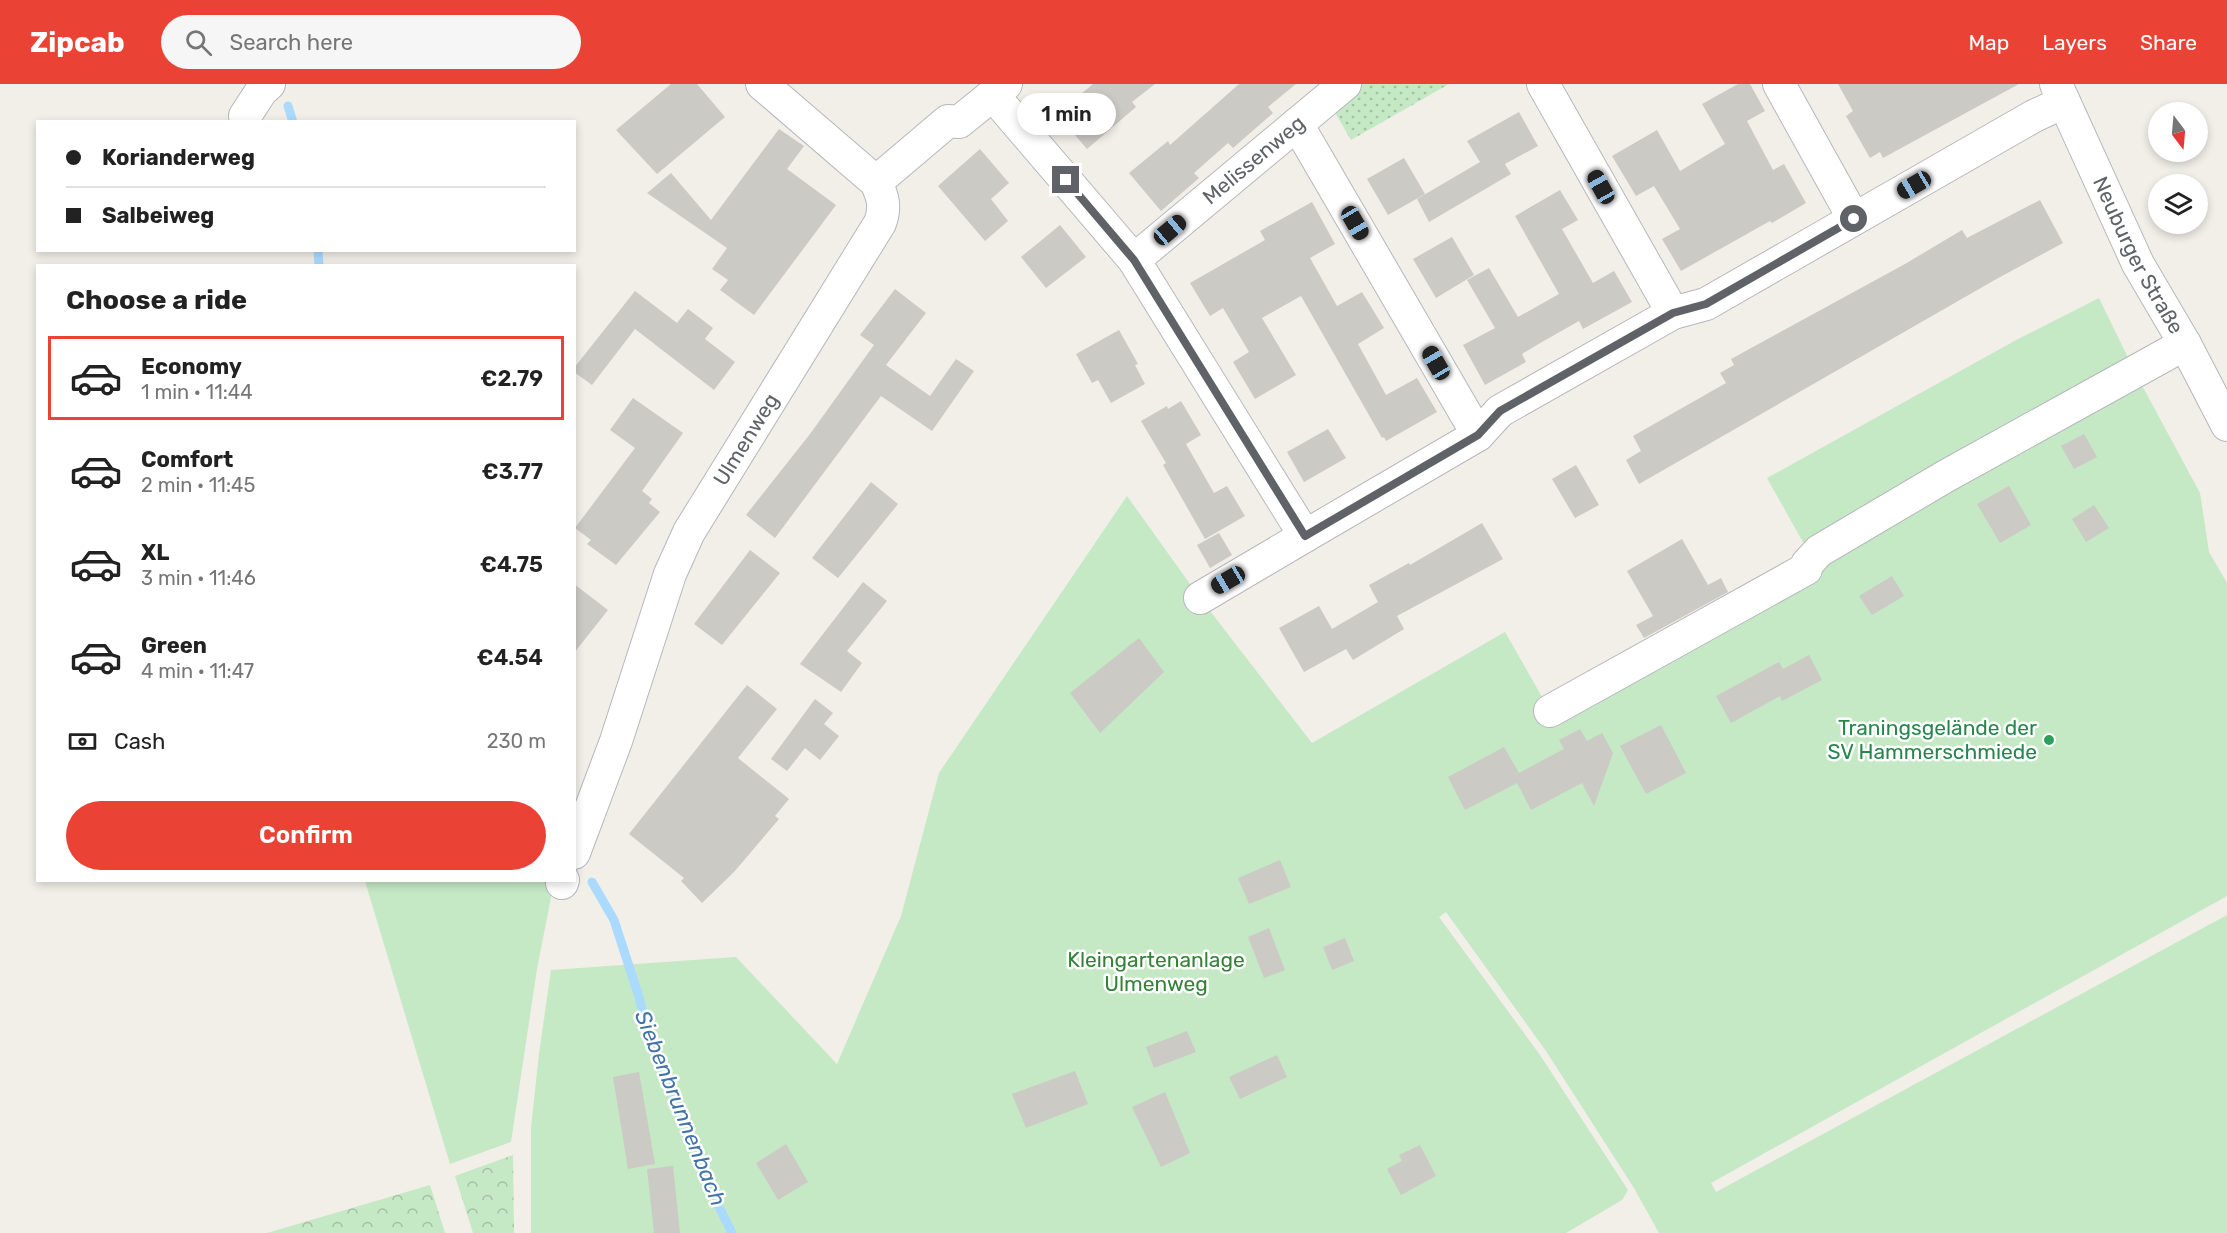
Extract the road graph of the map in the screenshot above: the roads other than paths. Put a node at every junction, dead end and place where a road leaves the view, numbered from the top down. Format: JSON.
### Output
{"nodes":[{"id":1,"x":762,"y":84,"type":"edge"},
{"id":2,"x":1345,"y":84,"type":"edge"},
{"id":3,"x":1543,"y":84,"type":"edge"},
{"id":4,"x":1779,"y":84,"type":"edge"},
{"id":5,"x":266,"y":87,"type":"edge"},
{"id":6,"x":1000,"y":89,"type":"edge"},
{"id":7,"x":2060,"y":93,"type":"edge"},
{"id":8,"x":244,"y":116,"type":"dead end"},
{"id":9,"x":1297,"y":124,"type":"junction"},
{"id":10,"x":876,"y":182,"type":"junction"},
{"id":11,"x":1854,"y":219,"type":"junction"},
{"id":12,"x":1134,"y":260,"type":"junction"},
{"id":13,"x":1673,"y":313,"type":"junction"},
{"id":14,"x":2185,"y":344,"type":"junction"},
{"id":15,"x":2227,"y":425,"type":"edge"},
{"id":16,"x":1478,"y":435,"type":"junction"},
{"id":17,"x":1305,"y":536,"type":"junction"},
{"id":18,"x":1200,"y":598,"type":"dead end"},
{"id":19,"x":1550,"y":711,"type":"dead end"},
{"id":20,"x":579,"y":842,"type":"edge"}],
"edges":[{"from":1,"to":10,"type":"street"},
{"from":2,"to":9,"type":"street","name":"Melissenweg"},
{"from":3,"to":13,"type":"street"},
{"from":4,"to":11,"type":"street"},
{"from":5,"to":8,"type":"street"},
{"from":6,"to":10,"type":"street"},
{"from":6,"to":12,"type":"street"},
{"from":7,"to":11,"type":"street"},
{"from":7,"to":14,"type":"street","name":"Neuburger Straße"},
{"from":9,"to":12,"type":"street","name":"Melissenweg"},
{"from":9,"to":16,"type":"street"},
{"from":10,"to":20,"type":"street","name":"Ulmenweg"},
{"from":11,"to":13,"type":"street"},
{"from":12,"to":17,"type":"street"},
{"from":13,"to":16,"type":"street"},
{"from":14,"to":15,"type":"street","name":"Neuburger Straße"},
{"from":14,"to":19,"type":"street"},
{"from":16,"to":17,"type":"street"},
{"from":17,"to":18,"type":"street"}]}
